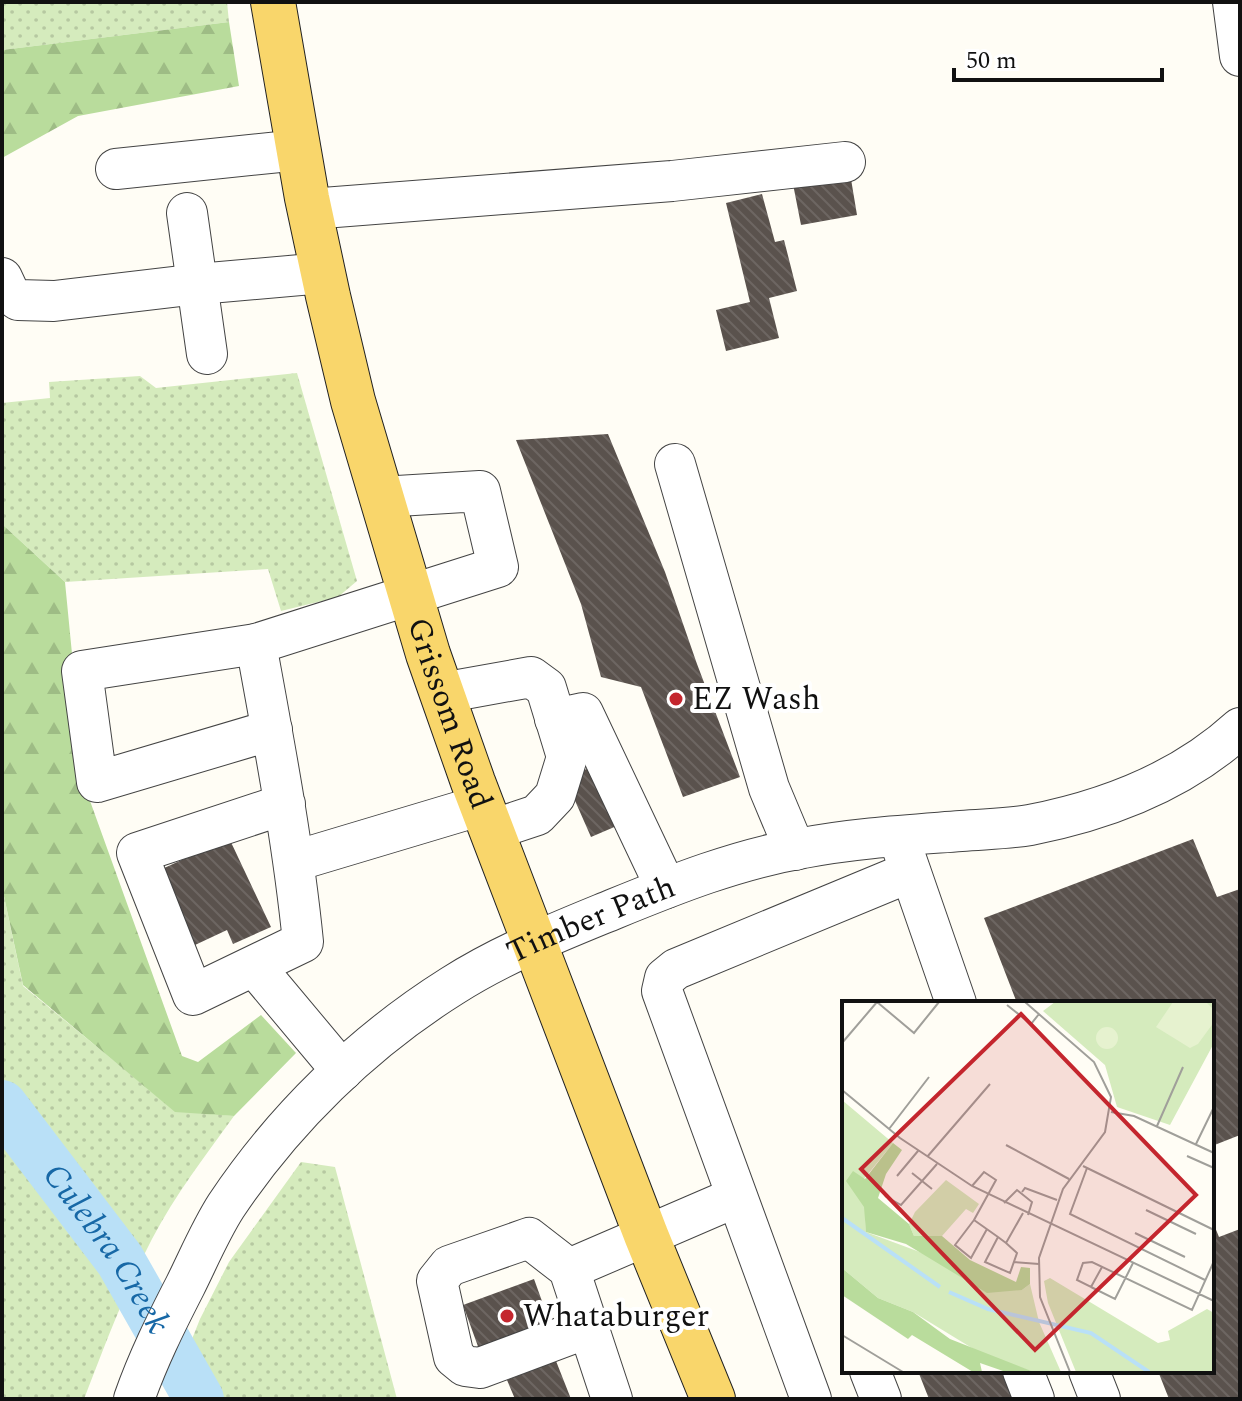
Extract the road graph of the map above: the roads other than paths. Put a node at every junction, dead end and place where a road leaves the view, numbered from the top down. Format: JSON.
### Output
{"nodes":[{"id":1,"x":273,"y":2,"type":"edge"},
{"id":2,"x":1233,"y":2,"type":"edge"},
{"id":3,"x":1240,"y":56,"type":"edge"},
{"id":4,"x":299,"y":150,"type":"junction"},
{"id":5,"x":845,"y":162,"type":"dead end"},
{"id":6,"x":116,"y":169,"type":"dead end"},
{"id":7,"x":310,"y":209,"type":"junction"},
{"id":8,"x":187,"y":213,"type":"dead end"},
{"id":9,"x":323,"y":273,"type":"junction"},
{"id":10,"x":2,"y":278,"type":"edge"},
{"id":11,"x":198,"y":284,"type":"junction"},
{"id":12,"x":207,"y":354,"type":"dead end"},
{"id":13,"x":675,"y":464,"type":"dead end"},
{"id":14,"x":381,"y":497,"type":"junction"},
{"id":15,"x":410,"y":594,"type":"junction"},
{"id":16,"x":256,"y":644,"type":"junction"},
{"id":17,"x":442,"y":693,"type":"junction"},
{"id":18,"x":555,"y":719,"type":"junction"},
{"id":19,"x":272,"y":730,"type":"junction"},
{"id":20,"x":1235,"y":742,"type":"edge"},
{"id":21,"x":285,"y":804,"type":"junction"},
{"id":22,"x":487,"y":818,"type":"junction"},
{"id":23,"x":795,"y":850,"type":"junction"},
{"id":24,"x":904,"y":854,"type":"junction"},
{"id":25,"x":295,"y":861,"type":"junction"},
{"id":26,"x":666,"y":888,"type":"junction"},
{"id":27,"x":535,"y":941,"type":"junction"},
{"id":28,"x":255,"y":967,"type":"junction"},
{"id":29,"x":955,"y":1001,"type":"edge"},
{"id":30,"x":342,"y":1071,"type":"junction"},
{"id":31,"x":736,"y":1197,"type":"junction"},
{"id":32,"x":646,"y":1235,"type":"junction"},
{"id":33,"x":569,"y":1269,"type":"junction"},
{"id":34,"x":587,"y":1328,"type":"junction"},
{"id":35,"x":871,"y":1373,"type":"edge"},
{"id":36,"x":1024,"y":1373,"type":"edge"},
{"id":37,"x":1090,"y":1373,"type":"edge"},
{"id":38,"x":472,"y":1382,"type":"edge"},
{"id":39,"x":134,"y":1399,"type":"edge"},
{"id":40,"x":612,"y":1399,"type":"edge"},
{"id":41,"x":713,"y":1399,"type":"edge"},
{"id":42,"x":811,"y":1399,"type":"edge"},
{"id":43,"x":881,"y":1399,"type":"edge"},
{"id":44,"x":1034,"y":1399,"type":"edge"},
{"id":45,"x":1100,"y":1399,"type":"edge"}],
"edges":[{"from":1,"to":4,"type":"main road","name":"Grissom Road"},
{"from":2,"to":3,"type":"street"},
{"from":4,"to":6,"type":"street"},
{"from":4,"to":7,"type":"main road","name":"Grissom Road"},
{"from":5,"to":7,"type":"street"},
{"from":7,"to":9,"type":"main road","name":"Grissom Road"},
{"from":8,"to":11,"type":"street"},
{"from":9,"to":11,"type":"street"},
{"from":9,"to":14,"type":"main road","name":"Grissom Road"},
{"from":10,"to":11,"type":"street"},
{"from":11,"to":12,"type":"street"},
{"from":13,"to":23,"type":"street"},
{"from":14,"to":15,"type":"main road","name":"Grissom Road"},
{"from":14,"to":15,"type":"street"},
{"from":15,"to":16,"type":"street"},
{"from":15,"to":17,"type":"main road","name":"Grissom Road"},
{"from":16,"to":19,"type":"street"},
{"from":16,"to":19,"type":"street"},
{"from":17,"to":18,"type":"street"},
{"from":17,"to":22,"type":"main road","name":"Grissom Road"},
{"from":18,"to":22,"type":"street"},
{"from":18,"to":26,"type":"street"},
{"from":19,"to":21,"type":"street"},
{"from":20,"to":24,"type":"street","name":"Timber Path"},
{"from":21,"to":25,"type":"street"},
{"from":21,"to":28,"type":"street"},
{"from":22,"to":25,"type":"street"},
{"from":22,"to":27,"type":"main road","name":"Grissom Road"},
{"from":23,"to":24,"type":"street","name":"Timber Path"},
{"from":23,"to":26,"type":"street","name":"Timber Path"},
{"from":24,"to":29,"type":"street"},
{"from":24,"to":31,"type":"street"},
{"from":25,"to":28,"type":"street"},
{"from":26,"to":27,"type":"street","name":"Timber Path"},
{"from":27,"to":30,"type":"street","name":"Timber Path"},
{"from":27,"to":32,"type":"main road","name":"Grissom Road"},
{"from":28,"to":30,"type":"street"},
{"from":30,"to":39,"type":"street","name":"Timber Path"},
{"from":31,"to":32,"type":"street"},
{"from":31,"to":42,"type":"street"},
{"from":32,"to":33,"type":"street"},
{"from":32,"to":41,"type":"main road","name":"Grissom Road"},
{"from":33,"to":34,"type":"street"},
{"from":33,"to":38,"type":"street"},
{"from":34,"to":38,"type":"street"},
{"from":34,"to":40,"type":"street"},
{"from":35,"to":43,"type":"street"},
{"from":36,"to":44,"type":"street"},
{"from":37,"to":45,"type":"street"}]}
